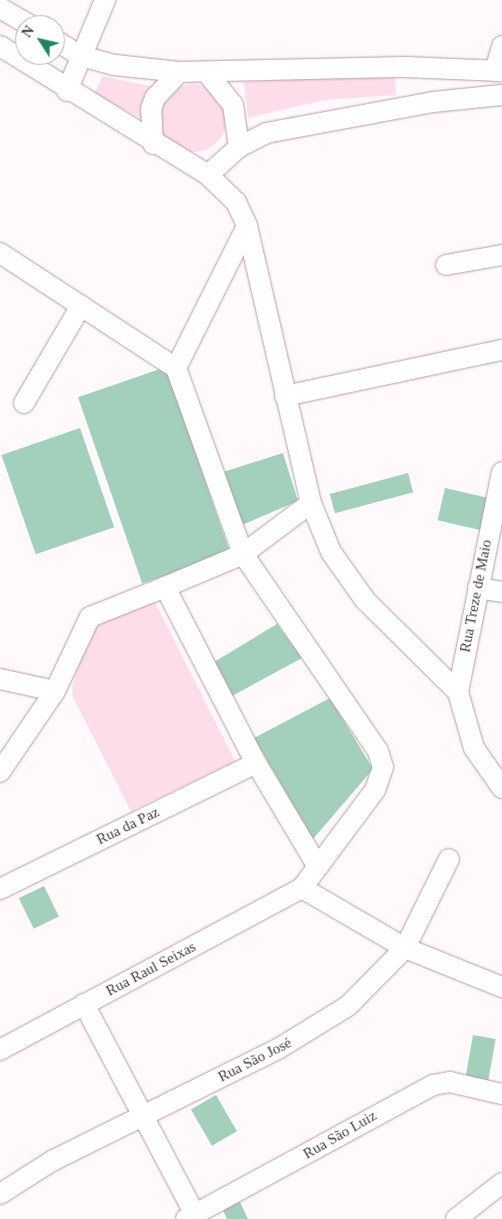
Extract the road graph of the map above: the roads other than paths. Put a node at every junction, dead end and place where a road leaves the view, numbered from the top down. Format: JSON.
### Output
{"nodes":[{"id":1,"x":105,"y":0,"type":"edge"},
{"id":2,"x":0,"y":8,"type":"edge"},
{"id":3,"x":15,"y":17,"type":"edge"},
{"id":4,"x":0,"y":46,"type":"edge"},
{"id":5,"x":65,"y":46,"type":"edge"},
{"id":6,"x":502,"y":46,"type":"edge"},
{"id":7,"x":82,"y":56,"type":"junction"},
{"id":8,"x":499,"y":71,"type":"edge"},
{"id":9,"x":179,"y":72,"type":"junction"},
{"id":10,"x":207,"y":73,"type":"junction"},
{"id":11,"x":67,"y":91,"type":"junction"},
{"id":12,"x":502,"y":95,"type":"edge"},
{"id":13,"x":153,"y":144,"type":"junction"},
{"id":14,"x":239,"y":147,"type":"junction"},
{"id":15,"x":208,"y":175,"type":"junction"},
{"id":16,"x":247,"y":226,"type":"junction"},
{"id":17,"x":0,"y":253,"type":"edge"},
{"id":18,"x":502,"y":255,"type":"edge"},
{"id":19,"x":446,"y":266,"type":"dead end"},
{"id":20,"x":81,"y":306,"type":"junction"},
{"id":21,"x":502,"y":350,"type":"edge"},
{"id":22,"x":176,"y":368,"type":"junction"},
{"id":23,"x":285,"y":396,"type":"junction"},
{"id":24,"x":24,"y":403,"type":"dead end"},
{"id":25,"x":502,"y":472,"type":"edge"},
{"id":26,"x":311,"y":503,"type":"junction"},
{"id":27,"x":243,"y":554,"type":"junction"},
{"id":28,"x":165,"y":587,"type":"junction"},
{"id":29,"x":478,"y":588,"type":"junction"},
{"id":30,"x":502,"y":592,"type":"edge"},
{"id":31,"x":0,"y":679,"type":"edge"},
{"id":32,"x":55,"y":691,"type":"junction"},
{"id":33,"x":458,"y":692,"type":"junction"},
{"id":34,"x":256,"y":763,"type":"junction"},
{"id":35,"x":0,"y":772,"type":"edge"},
{"id":36,"x":502,"y":788,"type":"edge"},
{"id":37,"x":449,"y":859,"type":"dead end"},
{"id":38,"x":318,"y":867,"type":"junction"},
{"id":39,"x":302,"y":888,"type":"junction"},
{"id":40,"x":0,"y":889,"type":"edge"},
{"id":41,"x":405,"y":948,"type":"junction"},
{"id":42,"x":502,"y":987,"type":"edge"},
{"id":43,"x":84,"y":1004,"type":"junction"},
{"id":44,"x":0,"y":1050,"type":"edge"},
{"id":45,"x":502,"y":1094,"type":"edge"},
{"id":46,"x":142,"y":1117,"type":"junction"},
{"id":47,"x":502,"y":1183,"type":"edge"},
{"id":48,"x":0,"y":1194,"type":"edge"},
{"id":49,"x":190,"y":1216,"type":"edge"},
{"id":50,"x":456,"y":1219,"type":"edge"}],
"edges":[{"from":1,"to":7,"type":"street"},
{"from":2,"to":3,"type":"street"},
{"from":4,"to":11,"type":"street"},
{"from":5,"to":7,"type":"street"},
{"from":6,"to":8,"type":"street"},
{"from":7,"to":9,"type":"street"},
{"from":7,"to":11,"type":"street"},
{"from":8,"to":10,"type":"street"},
{"from":9,"to":10,"type":"street"},
{"from":9,"to":13,"type":"street"},
{"from":10,"to":14,"type":"street"},
{"from":11,"to":13,"type":"street"},
{"from":12,"to":14,"type":"street"},
{"from":13,"to":15,"type":"street"},
{"from":14,"to":15,"type":"street"},
{"from":15,"to":16,"type":"street"},
{"from":16,"to":22,"type":"street"},
{"from":16,"to":23,"type":"street"},
{"from":17,"to":20,"type":"street"},
{"from":18,"to":19,"type":"street"},
{"from":20,"to":22,"type":"street"},
{"from":20,"to":24,"type":"street"},
{"from":21,"to":23,"type":"street"},
{"from":22,"to":27,"type":"street"},
{"from":23,"to":26,"type":"street"},
{"from":25,"to":29,"type":"street","name":"Rua Treze de Maio"},
{"from":26,"to":27,"type":"street"},
{"from":26,"to":33,"type":"street"},
{"from":27,"to":28,"type":"street"},
{"from":27,"to":38,"type":"street"},
{"from":28,"to":32,"type":"street"},
{"from":28,"to":34,"type":"street"},
{"from":29,"to":30,"type":"street"},
{"from":29,"to":33,"type":"street","name":"Rua Treze de Maio"},
{"from":31,"to":32,"type":"street"},
{"from":32,"to":35,"type":"street"},
{"from":33,"to":36,"type":"street"},
{"from":34,"to":38,"type":"street"},
{"from":34,"to":40,"type":"street","name":"Rua da Paz"},
{"from":37,"to":41,"type":"street","name":"Rua São José"},
{"from":38,"to":39,"type":"street"},
{"from":39,"to":41,"type":"street"},
{"from":39,"to":43,"type":"street","name":"Rua Raul Seixas"},
{"from":41,"to":42,"type":"street"},
{"from":41,"to":46,"type":"street","name":"Rua São José"},
{"from":43,"to":44,"type":"street","name":"Rua Raul Seixas"},
{"from":43,"to":46,"type":"street"},
{"from":45,"to":49,"type":"street","name":"Rua São Luiz"},
{"from":46,"to":48,"type":"street","name":"Rua São José"},
{"from":46,"to":49,"type":"street"},
{"from":47,"to":50,"type":"street"}]}
